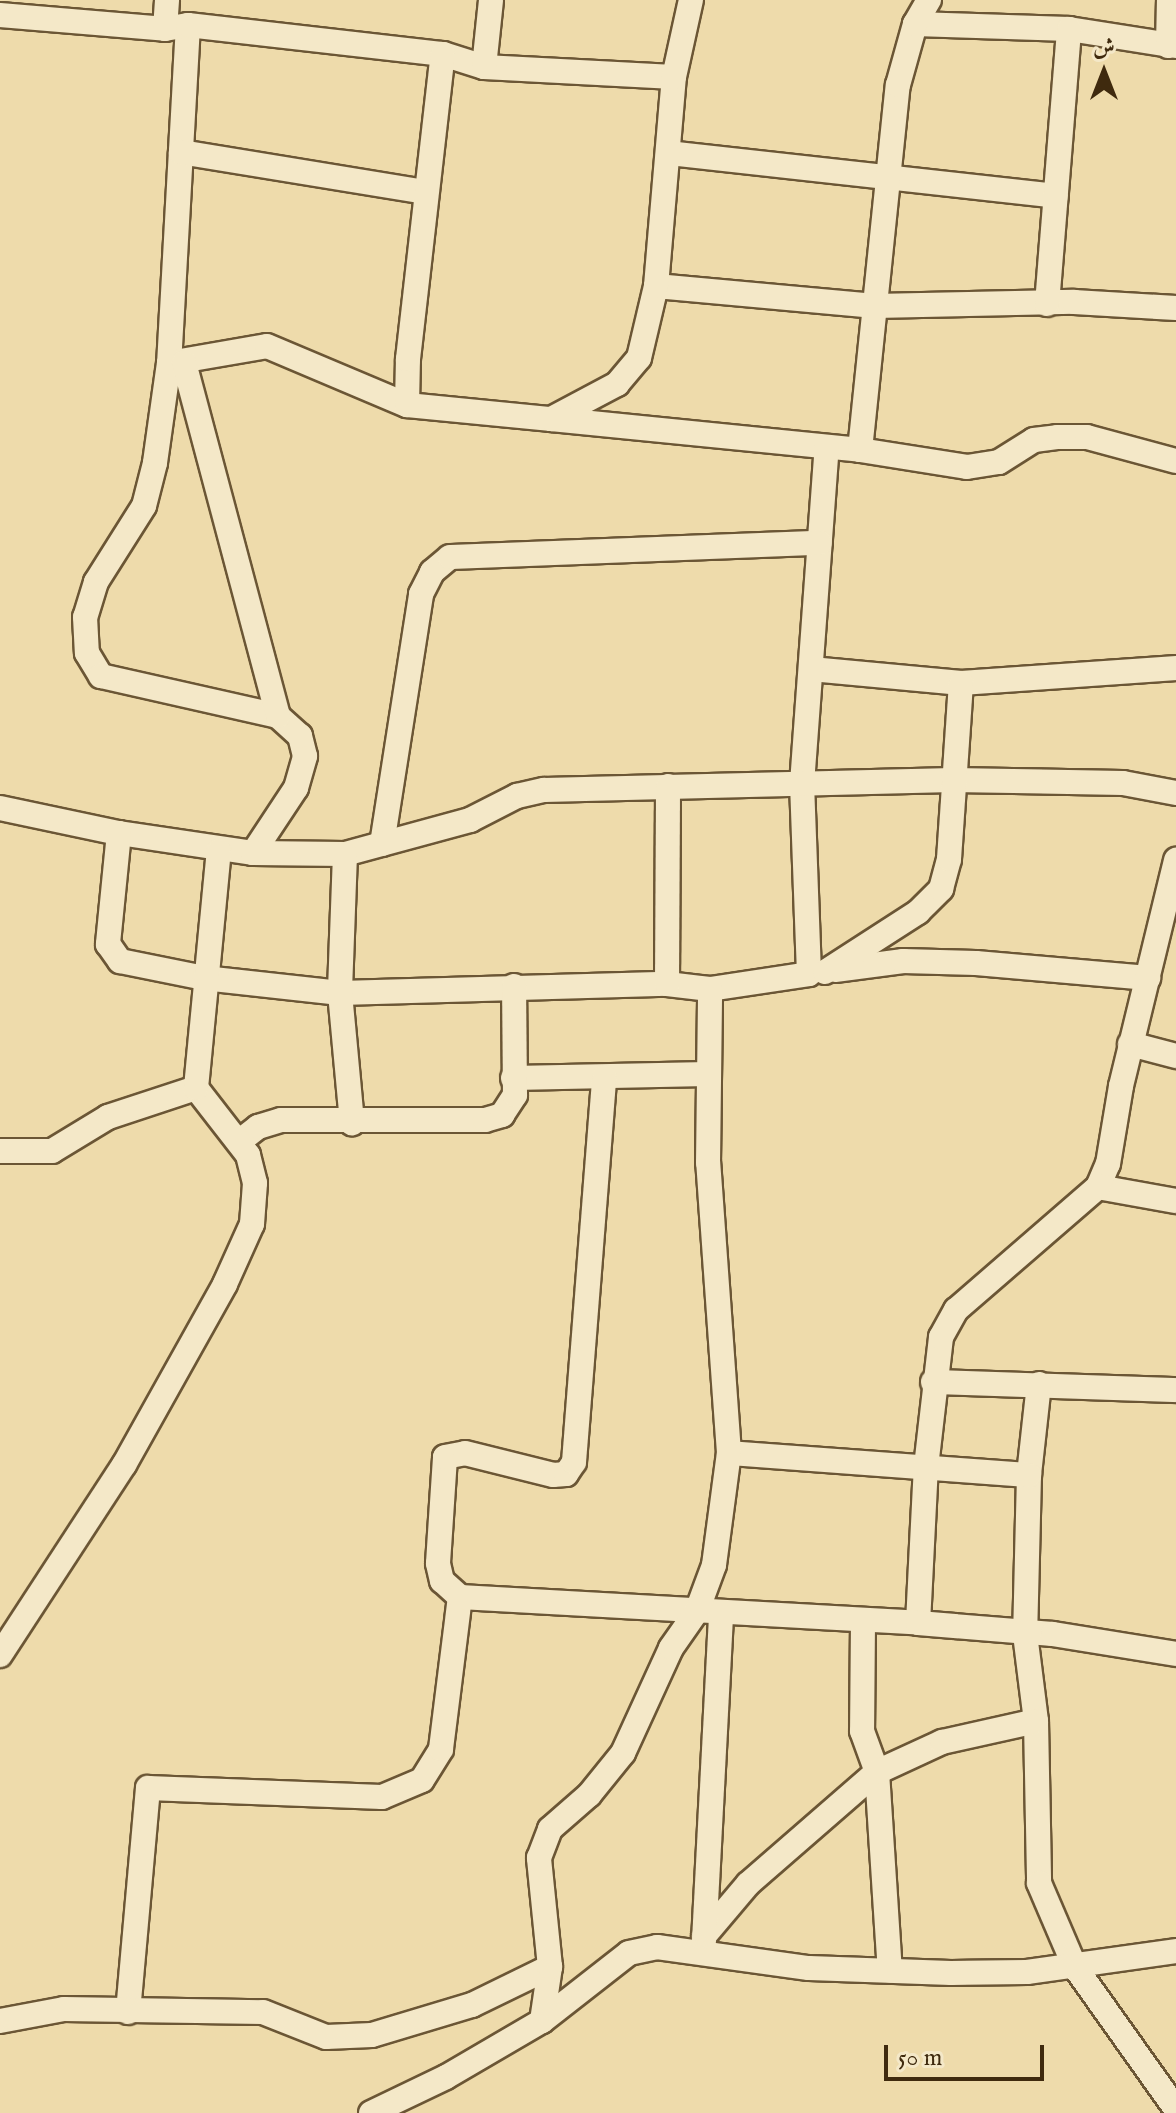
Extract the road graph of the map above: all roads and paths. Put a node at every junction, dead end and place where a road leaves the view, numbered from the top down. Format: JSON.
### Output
{"nodes":[{"id":1,"x":167,"y":0,"type":"edge"},
{"id":2,"x":491,"y":0,"type":"edge"},
{"id":3,"x":691,"y":0,"type":"edge"},
{"id":4,"x":929,"y":0,"type":"edge"},
{"id":5,"x":1169,"y":0,"type":"edge"},
{"id":6,"x":32,"y":10,"type":"edge"},
{"id":7,"x":0,"y":15,"type":"edge"},
{"id":8,"x":915,"y":24,"type":"junction"},
{"id":9,"x":176,"y":27,"type":"junction"},
{"id":10,"x":1069,"y":29,"type":"junction"},
{"id":11,"x":1172,"y":46,"type":"edge"},
{"id":12,"x":443,"y":54,"type":"junction"},
{"id":13,"x":484,"y":67,"type":"junction"},
{"id":14,"x":674,"y":77,"type":"junction"},
{"id":15,"x":181,"y":152,"type":"junction"},
{"id":16,"x":668,"y":153,"type":"junction"},
{"id":17,"x":888,"y":177,"type":"junction"},
{"id":18,"x":426,"y":192,"type":"junction"},
{"id":19,"x":1056,"y":196,"type":"junction"},
{"id":20,"x":656,"y":286,"type":"junction"},
{"id":21,"x":1047,"y":304,"type":"junction"},
{"id":22,"x":875,"y":306,"type":"junction"},
{"id":23,"x":1176,"y":308,"type":"edge"},
{"id":24,"x":177,"y":362,"type":"junction"},
{"id":25,"x":407,"y":405,"type":"junction"},
{"id":26,"x":551,"y":419,"type":"junction"},
{"id":27,"x":827,"y":447,"type":"junction"},
{"id":28,"x":860,"y":450,"type":"junction"},
{"id":29,"x":1176,"y":461,"type":"edge"},
{"id":30,"x":820,"y":543,"type":"junction"},
{"id":31,"x":1176,"y":668,"type":"edge"},
{"id":32,"x":811,"y":669,"type":"junction"},
{"id":33,"x":961,"y":683,"type":"junction"},
{"id":34,"x":278,"y":716,"type":"junction"},
{"id":35,"x":953,"y":780,"type":"junction"},
{"id":36,"x":802,"y":784,"type":"junction"},
{"id":37,"x":668,"y":786,"type":"junction"},
{"id":38,"x":1176,"y":793,"type":"edge"},
{"id":39,"x":0,"y":808,"type":"edge"},
{"id":40,"x":119,"y":833,"type":"junction"},
{"id":41,"x":382,"y":844,"type":"junction"},
{"id":42,"x":219,"y":851,"type":"junction"},
{"id":43,"x":253,"y":853,"type":"junction"},
{"id":44,"x":345,"y":854,"type":"junction"},
{"id":45,"x":1176,"y":860,"type":"edge"},
{"id":46,"x":1171,"y":905,"type":"edge"},
{"id":47,"x":817,"y":973,"type":"junction"},
{"id":48,"x":204,"y":978,"type":"junction"},
{"id":49,"x":1148,"y":978,"type":"junction"},
{"id":50,"x":667,"y":984,"type":"junction"},
{"id":51,"x":514,"y":986,"type":"junction"},
{"id":52,"x":710,"y":989,"type":"junction"},
{"id":53,"x":340,"y":993,"type":"junction"},
{"id":54,"x":1130,"y":1044,"type":"junction"},
{"id":55,"x":1176,"y":1056,"type":"edge"},
{"id":56,"x":708,"y":1074,"type":"junction"},
{"id":57,"x":604,"y":1077,"type":"junction"},
{"id":58,"x":513,"y":1078,"type":"junction"},
{"id":59,"x":196,"y":1088,"type":"junction"},
{"id":60,"x":352,"y":1123,"type":"junction"},
{"id":61,"x":240,"y":1141,"type":"junction"},
{"id":62,"x":0,"y":1151,"type":"edge"},
{"id":63,"x":1098,"y":1187,"type":"junction"},
{"id":64,"x":1176,"y":1201,"type":"edge"},
{"id":65,"x":933,"y":1382,"type":"junction"},
{"id":66,"x":1039,"y":1384,"type":"junction"},
{"id":67,"x":1176,"y":1390,"type":"edge"},
{"id":68,"x":729,"y":1453,"type":"junction"},
{"id":69,"x":926,"y":1467,"type":"junction"},
{"id":70,"x":1029,"y":1475,"type":"junction"},
{"id":71,"x":460,"y":1597,"type":"junction"},
{"id":72,"x":709,"y":1612,"type":"junction"},
{"id":73,"x":863,"y":1622,"type":"junction"},
{"id":74,"x":918,"y":1623,"type":"junction"},
{"id":75,"x":1025,"y":1634,"type":"junction"},
{"id":76,"x":1176,"y":1654,"type":"edge"},
{"id":77,"x":0,"y":1655,"type":"edge"},
{"id":78,"x":1036,"y":1721,"type":"junction"},
{"id":79,"x":877,"y":1772,"type":"junction"},
{"id":80,"x":704,"y":1945,"type":"junction"},
{"id":81,"x":1176,"y":1951,"type":"edge"},
{"id":82,"x":550,"y":1967,"type":"junction"},
{"id":83,"x":1075,"y":1967,"type":"junction"},
{"id":84,"x":890,"y":1971,"type":"junction"},
{"id":85,"x":128,"y":2012,"type":"junction"},
{"id":86,"x":0,"y":2021,"type":"edge"},
{"id":87,"x":542,"y":2021,"type":"junction"},
{"id":88,"x":1176,"y":2109,"type":"edge"},
{"id":89,"x":371,"y":2113,"type":"edge"}],
"edges":[{"from":1,"to":9,"type":"street"},
{"from":2,"to":13,"type":"street"},
{"from":3,"to":14,"type":"street"},
{"from":4,"to":8,"type":"street"},
{"from":5,"to":11,"type":"street"},
{"from":6,"to":7,"type":"street"},
{"from":6,"to":9,"type":"street"},
{"from":8,"to":10,"type":"street"},
{"from":8,"to":17,"type":"street"},
{"from":9,"to":12,"type":"street"},
{"from":9,"to":15,"type":"street"},
{"from":10,"to":11,"type":"street"},
{"from":10,"to":19,"type":"street"},
{"from":12,"to":13,"type":"street"},
{"from":12,"to":18,"type":"street"},
{"from":13,"to":14,"type":"street"},
{"from":14,"to":16,"type":"street"},
{"from":15,"to":18,"type":"street"},
{"from":15,"to":24,"type":"street"},
{"from":16,"to":17,"type":"street"},
{"from":16,"to":20,"type":"street"},
{"from":17,"to":19,"type":"street"},
{"from":17,"to":22,"type":"street"},
{"from":18,"to":25,"type":"street"},
{"from":19,"to":21,"type":"street"},
{"from":20,"to":22,"type":"street"},
{"from":20,"to":26,"type":"street"},
{"from":21,"to":22,"type":"street"},
{"from":21,"to":23,"type":"street"},
{"from":22,"to":28,"type":"street"},
{"from":24,"to":25,"type":"street"},
{"from":24,"to":34,"type":"street"},
{"from":24,"to":34,"type":"street"},
{"from":25,"to":26,"type":"street"},
{"from":26,"to":27,"type":"street"},
{"from":27,"to":28,"type":"street"},
{"from":27,"to":30,"type":"street"},
{"from":28,"to":29,"type":"street"},
{"from":30,"to":32,"type":"street"},
{"from":30,"to":41,"type":"street"},
{"from":31,"to":33,"type":"street"},
{"from":32,"to":33,"type":"street"},
{"from":32,"to":36,"type":"street"},
{"from":33,"to":35,"type":"street"},
{"from":34,"to":43,"type":"street"},
{"from":35,"to":36,"type":"street"},
{"from":35,"to":38,"type":"street"},
{"from":35,"to":47,"type":"street"},
{"from":36,"to":37,"type":"street"},
{"from":36,"to":47,"type":"street"},
{"from":37,"to":41,"type":"street"},
{"from":37,"to":50,"type":"street"},
{"from":39,"to":40,"type":"street"},
{"from":40,"to":42,"type":"street"},
{"from":40,"to":48,"type":"street"},
{"from":41,"to":44,"type":"street"},
{"from":42,"to":43,"type":"street"},
{"from":42,"to":48,"type":"street"},
{"from":43,"to":44,"type":"street"},
{"from":44,"to":53,"type":"street"},
{"from":45,"to":46,"type":"street"},
{"from":46,"to":49,"type":"street"},
{"from":47,"to":49,"type":"street"},
{"from":47,"to":52,"type":"street"},
{"from":48,"to":53,"type":"street"},
{"from":48,"to":59,"type":"street"},
{"from":49,"to":54,"type":"street"},
{"from":50,"to":51,"type":"street"},
{"from":50,"to":52,"type":"street"},
{"from":51,"to":53,"type":"street"},
{"from":51,"to":58,"type":"street"},
{"from":52,"to":56,"type":"street"},
{"from":53,"to":60,"type":"street"},
{"from":54,"to":55,"type":"street"},
{"from":54,"to":63,"type":"street"},
{"from":56,"to":57,"type":"street"},
{"from":56,"to":68,"type":"street"},
{"from":57,"to":58,"type":"street"},
{"from":57,"to":71,"type":"street"},
{"from":58,"to":60,"type":"street"},
{"from":59,"to":61,"type":"street"},
{"from":59,"to":62,"type":"street"},
{"from":60,"to":61,"type":"street"},
{"from":61,"to":77,"type":"street"},
{"from":63,"to":64,"type":"street"},
{"from":63,"to":65,"type":"street"},
{"from":65,"to":66,"type":"street"},
{"from":65,"to":69,"type":"street"},
{"from":66,"to":67,"type":"street"},
{"from":66,"to":70,"type":"street"},
{"from":68,"to":69,"type":"street"},
{"from":68,"to":72,"type":"street"},
{"from":69,"to":70,"type":"street"},
{"from":69,"to":74,"type":"street"},
{"from":70,"to":75,"type":"street"},
{"from":71,"to":72,"type":"street"},
{"from":71,"to":85,"type":"street"},
{"from":72,"to":73,"type":"street"},
{"from":72,"to":80,"type":"street"},
{"from":72,"to":82,"type":"street"},
{"from":73,"to":74,"type":"street"},
{"from":73,"to":79,"type":"street"},
{"from":74,"to":75,"type":"street"},
{"from":75,"to":76,"type":"street"},
{"from":75,"to":78,"type":"street"},
{"from":78,"to":79,"type":"street"},
{"from":78,"to":83,"type":"street"},
{"from":79,"to":80,"type":"street"},
{"from":79,"to":84,"type":"street"},
{"from":80,"to":84,"type":"street"},
{"from":80,"to":87,"type":"street"},
{"from":81,"to":83,"type":"street"},
{"from":82,"to":85,"type":"street"},
{"from":82,"to":87,"type":"street"},
{"from":83,"to":84,"type":"street"},
{"from":83,"to":88,"type":"street"},
{"from":85,"to":86,"type":"street"},
{"from":87,"to":89,"type":"street"}]}
